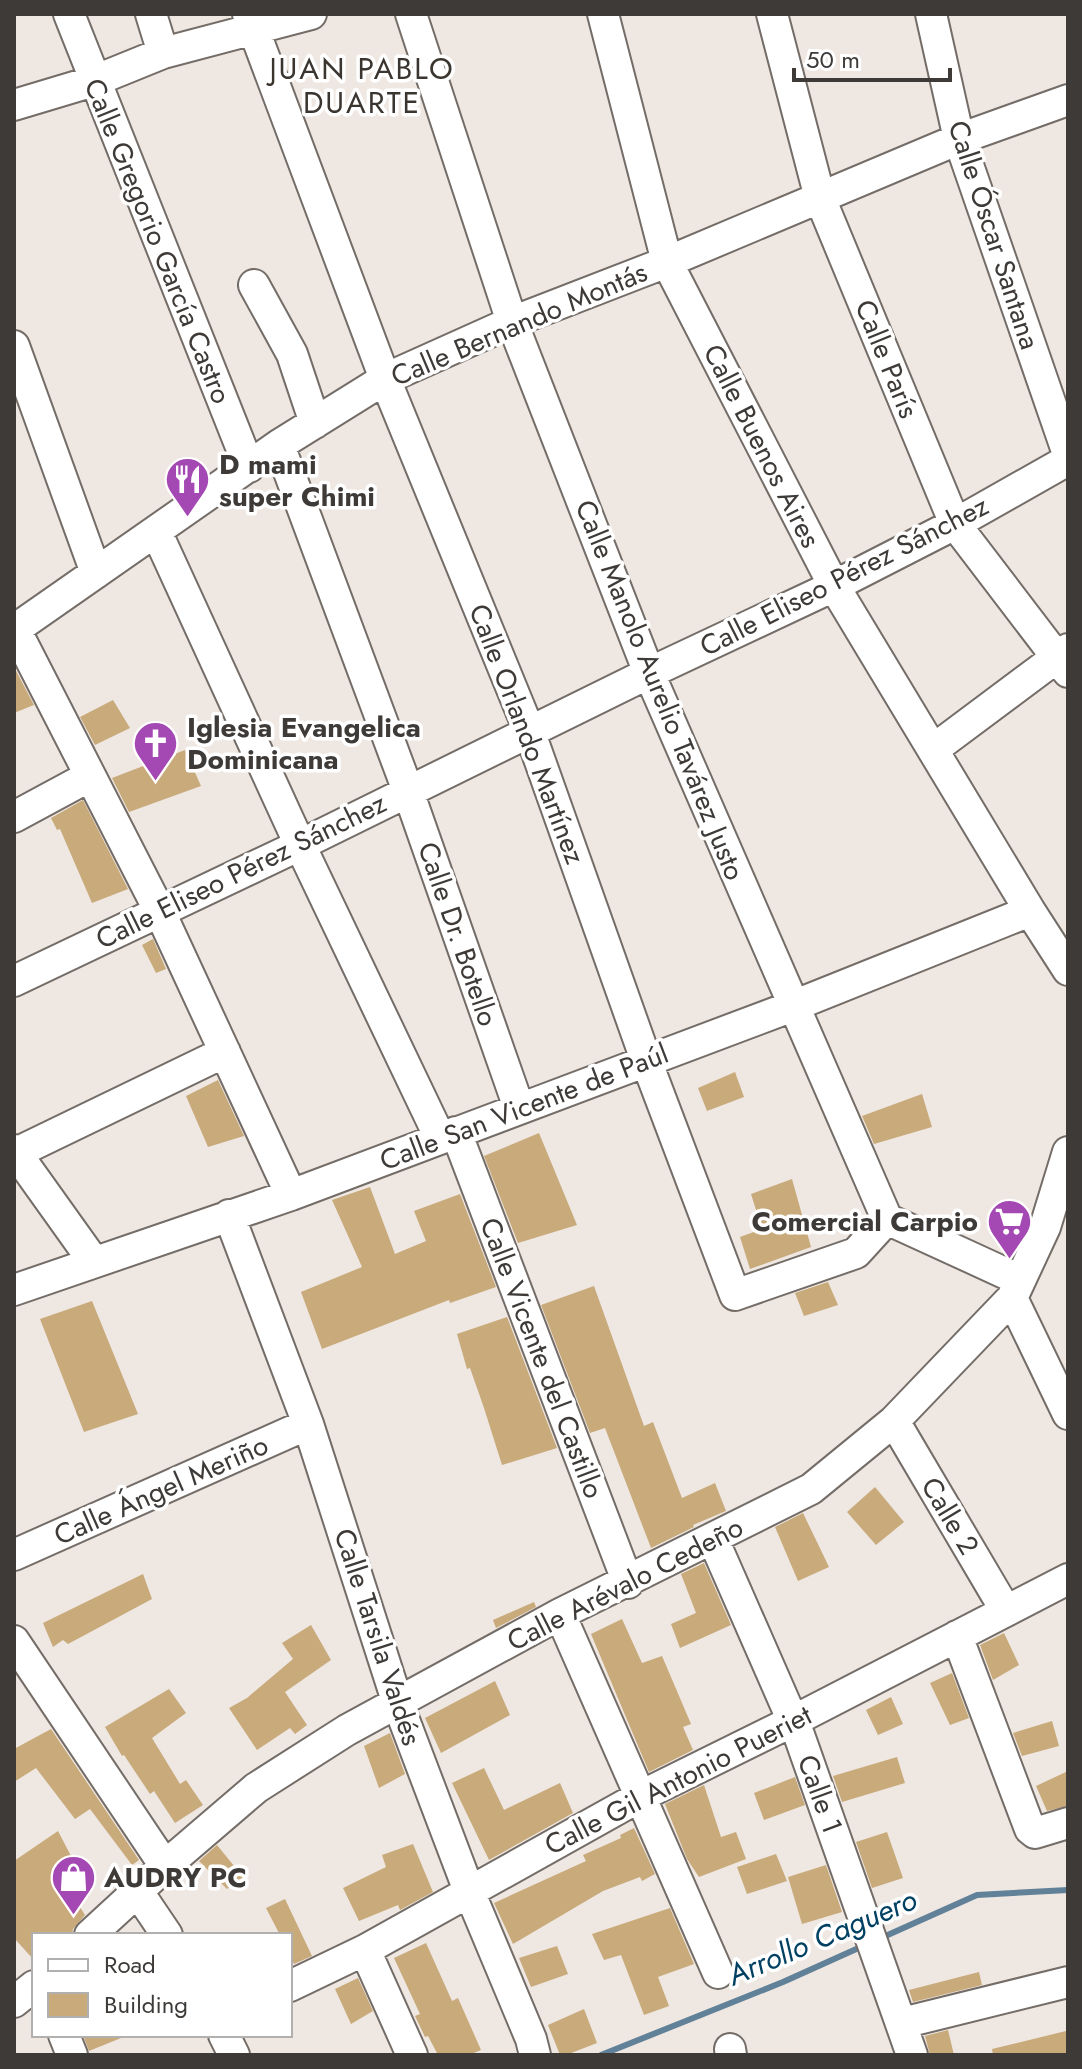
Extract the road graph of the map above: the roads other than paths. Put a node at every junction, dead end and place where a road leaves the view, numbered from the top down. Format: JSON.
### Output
{"nodes":[{"id":1,"x":69,"y":14,"type":"edge"},
{"id":2,"x":151,"y":14,"type":"edge"},
{"id":3,"x":311,"y":14,"type":"edge"},
{"id":4,"x":411,"y":14,"type":"edge"},
{"id":5,"x":603,"y":14,"type":"edge"},
{"id":6,"x":772,"y":14,"type":"edge"},
{"id":7,"x":931,"y":14,"type":"edge"},
{"id":8,"x":251,"y":22,"type":"edge"},
{"id":9,"x":163,"y":53,"type":"junction"},
{"id":10,"x":94,"y":81,"type":"junction"},
{"id":11,"x":1068,"y":100,"type":"edge"},
{"id":12,"x":14,"y":105,"type":"edge"},
{"id":13,"x":959,"y":139,"type":"junction"},
{"id":14,"x":820,"y":198,"type":"junction"},
{"id":15,"x":667,"y":262,"type":"junction"},
{"id":16,"x":254,"y":285,"type":"dead end"},
{"id":17,"x":512,"y":322,"type":"junction"},
{"id":18,"x":14,"y":346,"type":"edge"},
{"id":19,"x":385,"y":379,"type":"junction"},
{"id":20,"x":315,"y":423,"type":"junction"},
{"id":21,"x":279,"y":445,"type":"junction"},
{"id":22,"x":1068,"y":454,"type":"edge"},
{"id":23,"x":1068,"y":460,"type":"edge"},
{"id":24,"x":249,"y":467,"type":"junction"},
{"id":25,"x":955,"y":524,"type":"junction"},
{"id":26,"x":156,"y":531,"type":"junction"},
{"id":27,"x":96,"y":573,"type":"junction"},
{"id":28,"x":834,"y":586,"type":"junction"},
{"id":29,"x":14,"y":629,"type":"edge"},
{"id":30,"x":1064,"y":659,"type":"edge"},
{"id":31,"x":649,"y":673,"type":"junction"},
{"id":32,"x":530,"y":733,"type":"junction"},
{"id":33,"x":934,"y":749,"type":"junction"},
{"id":34,"x":90,"y":776,"type":"junction"},
{"id":35,"x":408,"y":791,"type":"junction"},
{"id":36,"x":14,"y":817,"type":"edge"},
{"id":37,"x":300,"y":845,"type":"junction"},
{"id":38,"x":159,"y":910,"type":"junction"},
{"id":39,"x":1030,"y":911,"type":"junction"},
{"id":40,"x":1068,"y":970,"type":"edge"},
{"id":41,"x":14,"y":981,"type":"edge"},
{"id":42,"x":793,"y":1006,"type":"junction"},
{"id":43,"x":225,"y":1052,"type":"junction"},
{"id":44,"x":646,"y":1060,"type":"junction"},
{"id":45,"x":519,"y":1108,"type":"junction"},
{"id":46,"x":448,"y":1135,"type":"junction"},
{"id":47,"x":15,"y":1151,"type":"edge"},
{"id":48,"x":1066,"y":1166,"type":"edge"},
{"id":49,"x":291,"y":1195,"type":"junction"},
{"id":50,"x":229,"y":1215,"type":"junction"},
{"id":51,"x":887,"y":1219,"type":"junction"},
{"id":52,"x":94,"y":1262,"type":"junction"},
{"id":53,"x":1016,"y":1289,"type":"junction"},
{"id":54,"x":14,"y":1290,"type":"edge"},
{"id":55,"x":1068,"y":1414,"type":"edge"},
{"id":56,"x":894,"y":1421,"type":"junction"},
{"id":57,"x":308,"y":1424,"type":"junction"},
{"id":58,"x":713,"y":1539,"type":"junction"},
{"id":59,"x":14,"y":1555,"type":"edge"},
{"id":60,"x":1068,"y":1579,"type":"edge"},
{"id":61,"x":628,"y":1583,"type":"junction"},
{"id":62,"x":1006,"y":1611,"type":"junction"},
{"id":63,"x":560,"y":1614,"type":"junction"},
{"id":64,"x":957,"y":1636,"type":"junction"},
{"id":65,"x":14,"y":1641,"type":"edge"},
{"id":66,"x":398,"y":1704,"type":"junction"},
{"id":67,"x":793,"y":1721,"type":"junction"},
{"id":68,"x":641,"y":1796,"type":"junction"},
{"id":69,"x":1068,"y":1823,"type":"edge"},
{"id":70,"x":165,"y":1866,"type":"junction"},
{"id":71,"x":469,"y":1891,"type":"junction"},
{"id":72,"x":138,"y":1892,"type":"junction"},
{"id":73,"x":92,"y":1933,"type":"edge"},
{"id":74,"x":166,"y":1933,"type":"edge"},
{"id":75,"x":365,"y":1950,"type":"junction"},
{"id":76,"x":718,"y":1973,"type":"dead end"},
{"id":77,"x":1068,"y":1982,"type":"edge"},
{"id":78,"x":292,"y":1985,"type":"edge"},
{"id":79,"x":32,"y":1988,"type":"edge"},
{"id":80,"x":14,"y":2002,"type":"edge"},
{"id":81,"x":902,"y":2023,"type":"junction"},
{"id":82,"x":225,"y":2037,"type":"edge"},
{"id":83,"x":234,"y":2055,"type":"edge"},
{"id":84,"x":412,"y":2055,"type":"edge"},
{"id":85,"x":535,"y":2055,"type":"edge"},
{"id":86,"x":912,"y":2055,"type":"edge"}],
"edges":[{"from":1,"to":10,"type":"street","name":"Calle Gregorio García Castro"},
{"from":2,"to":9,"type":"street"},
{"from":3,"to":8,"type":"street"},
{"from":4,"to":17,"type":"street","name":"Calle Manolo Aurelio Tavárez Justo"},
{"from":5,"to":15,"type":"street","name":"Calle Buenos Aires"},
{"from":6,"to":14,"type":"street","name":"Calle París"},
{"from":7,"to":13,"type":"street","name":"Calle Óscar Santana"},
{"from":8,"to":9,"type":"street"},
{"from":8,"to":19,"type":"street","name":"Calle Orlando Martínez"},
{"from":9,"to":10,"type":"street"},
{"from":10,"to":12,"type":"street"},
{"from":10,"to":24,"type":"street","name":"Calle Gregorio García Castro"},
{"from":11,"to":13,"type":"street","name":"Calle Bernando Montás"},
{"from":13,"to":14,"type":"street","name":"Calle Bernando Montás"},
{"from":13,"to":22,"type":"street","name":"Calle Óscar Santana"},
{"from":14,"to":15,"type":"street","name":"Calle Bernando Montás"},
{"from":14,"to":25,"type":"street","name":"Calle París"},
{"from":15,"to":17,"type":"street","name":"Calle Bernando Montás"},
{"from":15,"to":28,"type":"street","name":"Calle Buenos Aires"},
{"from":16,"to":20,"type":"street"},
{"from":17,"to":19,"type":"street","name":"Calle Bernando Montás"},
{"from":17,"to":31,"type":"street","name":"Calle Manolo Aurelio Tavárez Justo"},
{"from":18,"to":27,"type":"street"},
{"from":19,"to":20,"type":"street","name":"Calle Bernando Montás"},
{"from":19,"to":32,"type":"street","name":"Calle Orlando Martínez"},
{"from":20,"to":21,"type":"street","name":"Calle Bernando Montás"},
{"from":21,"to":24,"type":"street","name":"Calle Bernando Montás"},
{"from":21,"to":35,"type":"street","name":"Calle Dr. Botello"},
{"from":23,"to":25,"type":"street","name":"Calle Eliseo Pérez Sánchez"},
{"from":24,"to":26,"type":"street","name":"Calle Bernando Montás"},
{"from":25,"to":28,"type":"street","name":"Calle Eliseo Pérez Sánchez"},
{"from":25,"to":30,"type":"street","name":"Calle París"},
{"from":26,"to":27,"type":"street","name":"Calle Bernando Montás"},
{"from":26,"to":37,"type":"street","name":"Calle Vicente del Castillo"},
{"from":27,"to":29,"type":"street","name":"Calle Bernando Montás"},
{"from":28,"to":31,"type":"street","name":"Calle Eliseo Pérez Sánchez"},
{"from":28,"to":33,"type":"street","name":"Calle Buenos Aires"},
{"from":29,"to":34,"type":"street"},
{"from":30,"to":33,"type":"street"},
{"from":31,"to":32,"type":"street","name":"Calle Eliseo Pérez Sánchez"},
{"from":31,"to":42,"type":"street","name":"Calle Manolo Aurelio Tavárez Justo"},
{"from":32,"to":35,"type":"street","name":"Calle Eliseo Pérez Sánchez"},
{"from":32,"to":44,"type":"street","name":"Calle Orlando Martínez"},
{"from":33,"to":39,"type":"street","name":"Calle Buenos Aires"},
{"from":34,"to":36,"type":"street"},
{"from":34,"to":38,"type":"street"},
{"from":35,"to":37,"type":"street","name":"Calle Eliseo Pérez Sánchez"},
{"from":35,"to":45,"type":"street","name":"Calle Dr. Botello"},
{"from":37,"to":38,"type":"street","name":"Calle Eliseo Pérez Sánchez"},
{"from":37,"to":46,"type":"street","name":"Calle Vicente del Castillo"},
{"from":38,"to":41,"type":"street","name":"Calle Eliseo Pérez Sánchez"},
{"from":38,"to":43,"type":"street"},
{"from":39,"to":40,"type":"street","name":"Calle Buenos Aires"},
{"from":39,"to":42,"type":"street","name":"Calle San Vicente de Paúl"},
{"from":42,"to":44,"type":"street","name":"Calle San Vicente de Paúl"},
{"from":42,"to":51,"type":"street","name":"Calle Manolo Aurelio Tavárez Justo"},
{"from":43,"to":47,"type":"street"},
{"from":43,"to":49,"type":"street"},
{"from":44,"to":45,"type":"street","name":"Calle San Vicente de Paúl"},
{"from":44,"to":51,"type":"street","name":"Calle Orlando Martínez"},
{"from":45,"to":46,"type":"street","name":"Calle San Vicente de Paúl"},
{"from":46,"to":49,"type":"street","name":"Calle San Vicente de Paúl"},
{"from":46,"to":61,"type":"street","name":"Calle Vicente del Castillo"},
{"from":47,"to":52,"type":"street"},
{"from":48,"to":53,"type":"street","name":"Calle Arévalo Cedeño"},
{"from":49,"to":50,"type":"street","name":"Calle San Vicente de Paúl"},
{"from":50,"to":52,"type":"street","name":"Calle San Vicente de Paúl"},
{"from":50,"to":57,"type":"street","name":"Calle Tarsila Valdés"},
{"from":51,"to":53,"type":"street"},
{"from":52,"to":54,"type":"street","name":"Calle San Vicente de Paúl"},
{"from":53,"to":55,"type":"street"},
{"from":53,"to":56,"type":"street","name":"Calle Arévalo Cedeño"},
{"from":56,"to":58,"type":"street","name":"Calle Arévalo Cedeño"},
{"from":56,"to":62,"type":"street","name":"Calle 2"},
{"from":57,"to":59,"type":"street","name":"Calle Ángel Meriño"},
{"from":57,"to":66,"type":"street","name":"Calle Tarsila Valdés"},
{"from":58,"to":61,"type":"street","name":"Calle Arévalo Cedeño"},
{"from":58,"to":67,"type":"street","name":"Calle 1"},
{"from":60,"to":62,"type":"street","name":"Calle Gil Antonio Pueriet"},
{"from":61,"to":63,"type":"street","name":"Calle Arévalo Cedeño"},
{"from":62,"to":64,"type":"street","name":"Calle Gil Antonio Pueriet"},
{"from":63,"to":66,"type":"street","name":"Calle Arévalo Cedeño"},
{"from":63,"to":68,"type":"street"},
{"from":64,"to":67,"type":"street","name":"Calle Gil Antonio Pueriet"},
{"from":64,"to":69,"type":"street"},
{"from":65,"to":70,"type":"street"},
{"from":66,"to":70,"type":"street","name":"Calle Arévalo Cedeño"},
{"from":66,"to":71,"type":"street","name":"Calle Tarsila Valdés"},
{"from":67,"to":68,"type":"street","name":"Calle Gil Antonio Pueriet"},
{"from":67,"to":81,"type":"street","name":"Calle 1"},
{"from":68,"to":71,"type":"street","name":"Calle Gil Antonio Pueriet"},
{"from":68,"to":76,"type":"street"},
{"from":70,"to":72,"type":"street","name":"Calle Arévalo Cedeño"},
{"from":71,"to":75,"type":"street","name":"Calle Gil Antonio Pueriet"},
{"from":71,"to":85,"type":"street","name":"Calle Tarsila Valdés"},
{"from":72,"to":73,"type":"street","name":"Calle Arévalo Cedeño"},
{"from":72,"to":74,"type":"street"},
{"from":75,"to":78,"type":"street","name":"Calle Gil Antonio Pueriet"},
{"from":75,"to":84,"type":"street"},
{"from":77,"to":81,"type":"street"},
{"from":79,"to":80,"type":"street"},
{"from":81,"to":86,"type":"street","name":"Calle 1"},
{"from":82,"to":83,"type":"street"}]}
